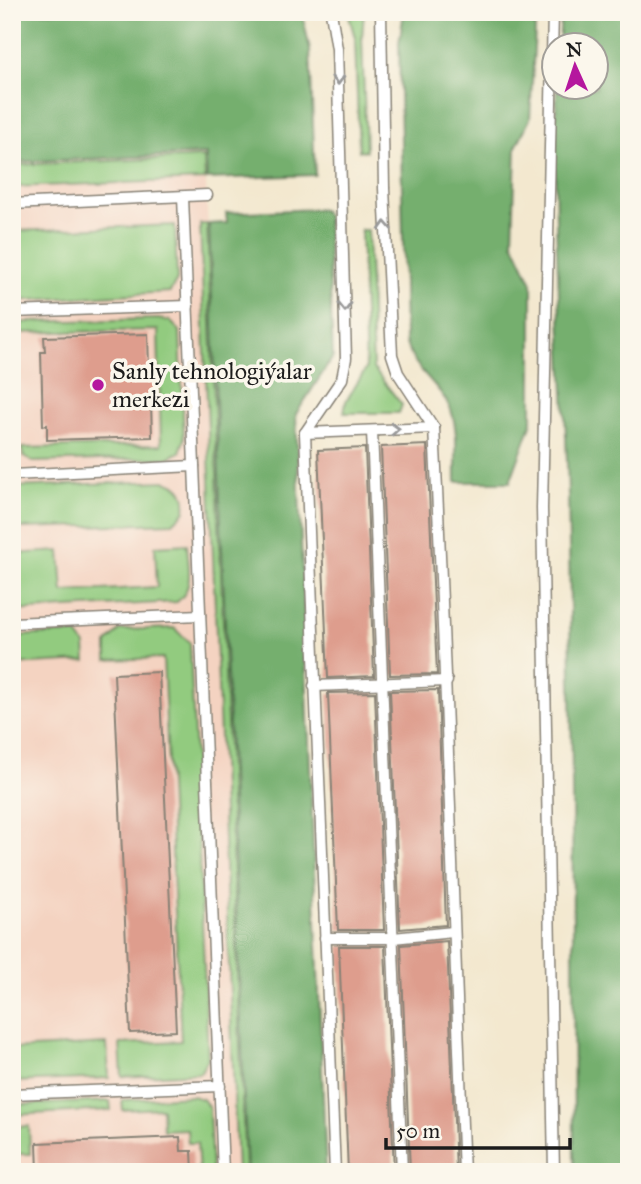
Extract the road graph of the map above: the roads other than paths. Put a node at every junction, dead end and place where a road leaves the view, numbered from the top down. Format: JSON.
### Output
{"nodes":[{"id":1,"x":331,"y":12,"type":"edge"},
{"id":2,"x":381,"y":12,"type":"edge"},
{"id":3,"x":553,"y":12,"type":"edge"},
{"id":4,"x":207,"y":195,"type":"dead end"},
{"id":5,"x":183,"y":197,"type":"junction"},
{"id":6,"x":12,"y":204,"type":"edge"},
{"id":7,"x":188,"y":306,"type":"junction"},
{"id":8,"x":12,"y":312,"type":"edge"},
{"id":9,"x":433,"y":428,"type":"junction"},
{"id":10,"x":372,"y":430,"type":"junction"},
{"id":11,"x":305,"y":433,"type":"junction"},
{"id":12,"x":194,"y":466,"type":"junction"},
{"id":13,"x":12,"y":475,"type":"edge"},
{"id":14,"x":200,"y":615,"type":"junction"},
{"id":15,"x":12,"y":623,"type":"edge"},
{"id":16,"x":447,"y":681,"type":"junction"},
{"id":17,"x":381,"y":684,"type":"junction"},
{"id":18,"x":314,"y":686,"type":"junction"},
{"id":19,"x":453,"y":932,"type":"junction"},
{"id":20,"x":325,"y":938,"type":"junction"},
{"id":21,"x":393,"y":938,"type":"junction"},
{"id":22,"x":220,"y":1086,"type":"junction"},
{"id":23,"x":12,"y":1094,"type":"edge"},
{"id":24,"x":223,"y":1172,"type":"edge"},
{"id":25,"x":335,"y":1172,"type":"edge"},
{"id":26,"x":402,"y":1172,"type":"edge"},
{"id":27,"x":464,"y":1172,"type":"edge"},
{"id":28,"x":554,"y":1172,"type":"edge"}],
"edges":[{"from":1,"to":11,"type":"lane","one_way":true},
{"from":9,"to":2,"type":"lane","one_way":true},
{"from":3,"to":28,"type":"lane"},
{"from":4,"to":5,"type":"lane"},
{"from":5,"to":6,"type":"lane"},
{"from":5,"to":7,"type":"lane"},
{"from":7,"to":8,"type":"lane"},
{"from":7,"to":12,"type":"lane"},
{"from":10,"to":9,"type":"lane","one_way":true},
{"from":9,"to":16,"type":"lane"},
{"from":10,"to":11,"type":"lane"},
{"from":10,"to":17,"type":"lane"},
{"from":11,"to":18,"type":"lane"},
{"from":12,"to":13,"type":"lane"},
{"from":12,"to":14,"type":"lane"},
{"from":14,"to":15,"type":"lane"},
{"from":14,"to":22,"type":"lane"},
{"from":16,"to":17,"type":"lane"},
{"from":16,"to":19,"type":"lane"},
{"from":17,"to":18,"type":"lane"},
{"from":17,"to":21,"type":"lane"},
{"from":18,"to":20,"type":"lane"},
{"from":19,"to":21,"type":"lane"},
{"from":19,"to":27,"type":"lane"},
{"from":20,"to":21,"type":"lane"},
{"from":20,"to":25,"type":"lane"},
{"from":21,"to":26,"type":"lane"},
{"from":22,"to":23,"type":"lane"},
{"from":22,"to":24,"type":"lane"}]}
